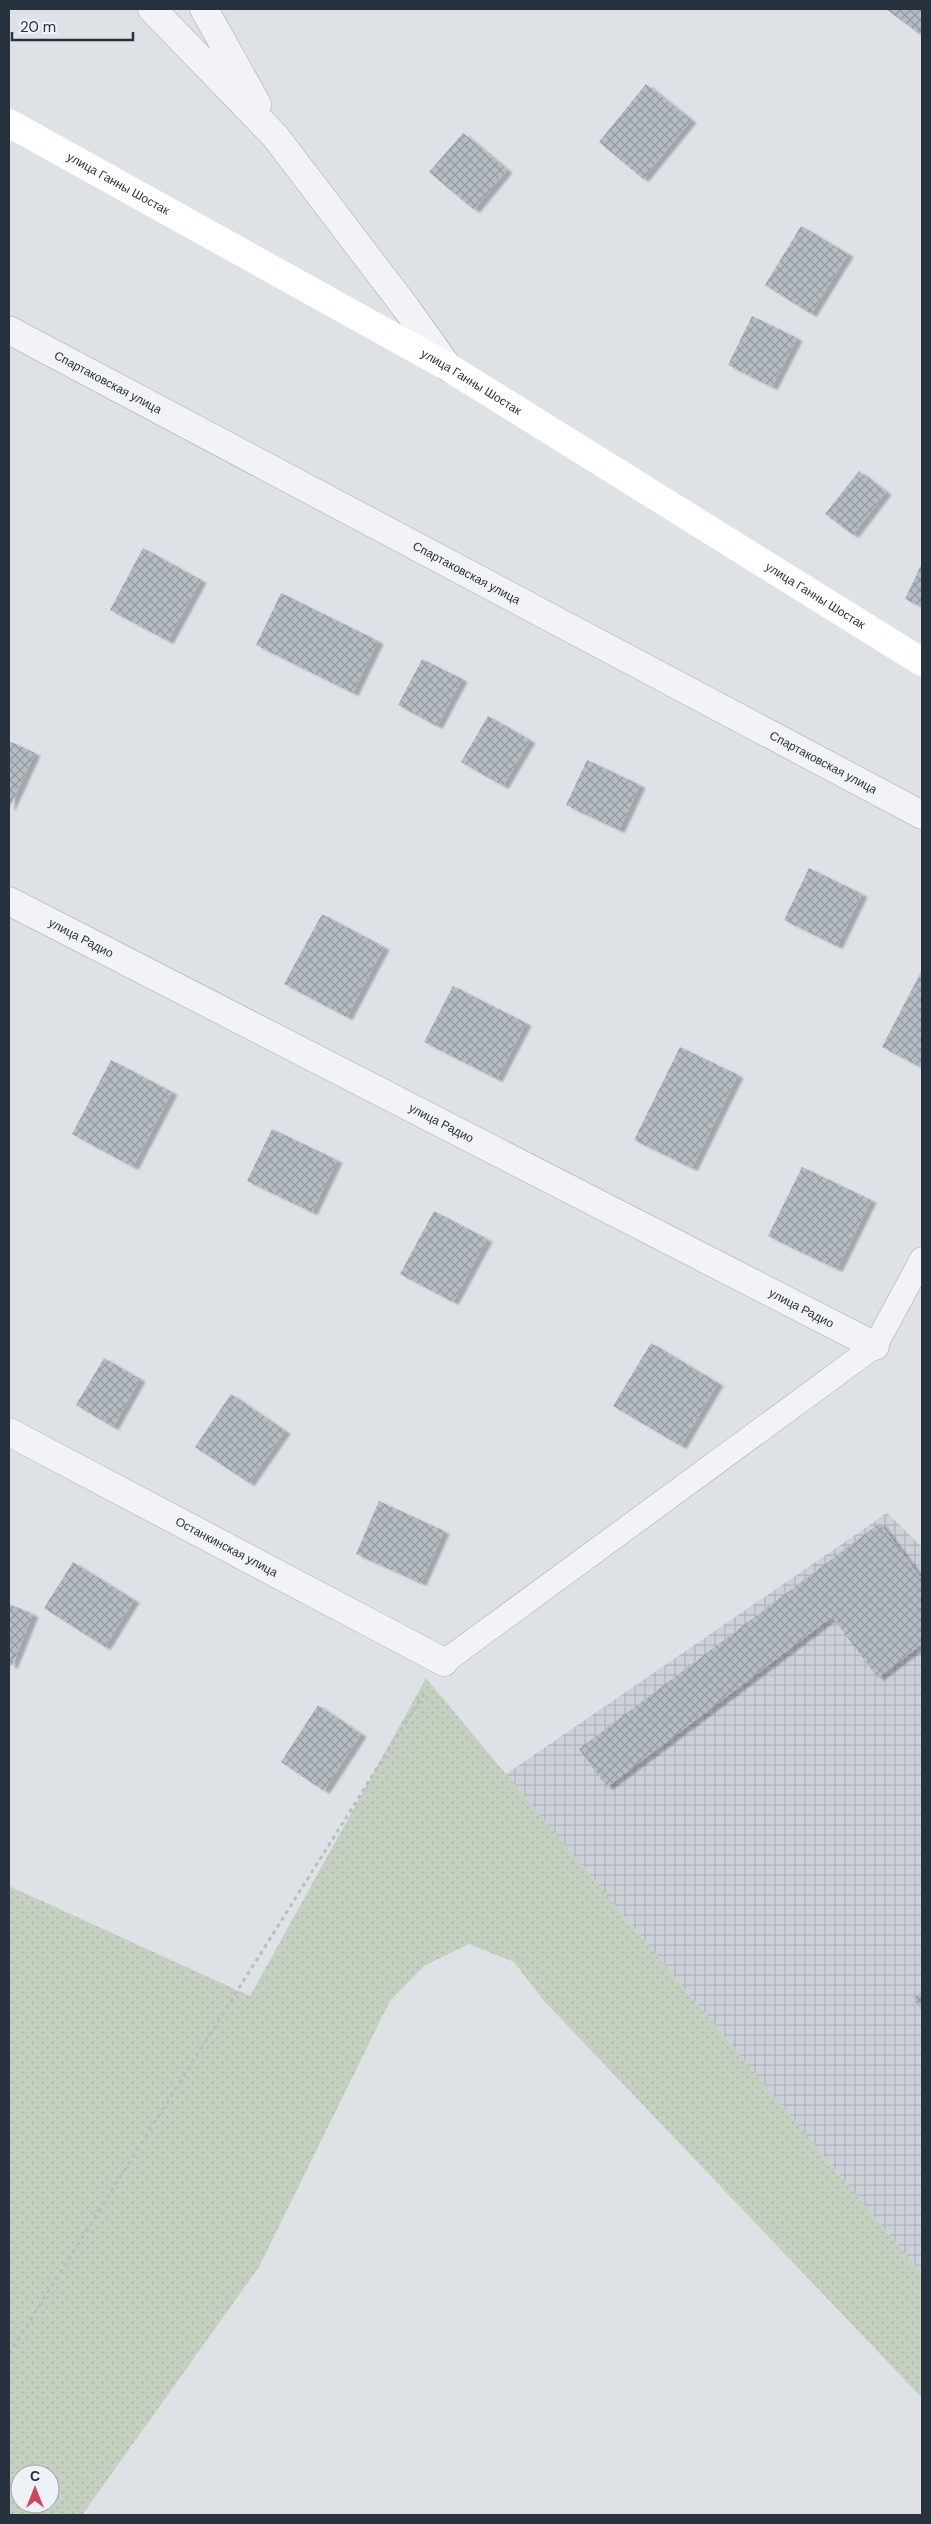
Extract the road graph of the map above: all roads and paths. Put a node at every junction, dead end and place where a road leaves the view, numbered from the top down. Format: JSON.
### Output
{"nodes":[{"id":1,"x":152,"y":9,"type":"edge"},
{"id":2,"x":204,"y":9,"type":"edge"},
{"id":3,"x":9,"y":123,"type":"edge"},
{"id":4,"x":275,"y":136,"type":"junction"},
{"id":5,"x":9,"y":330,"type":"edge"},
{"id":6,"x":448,"y":367,"type":"junction"},
{"id":7,"x":922,"y":662,"type":"edge"},
{"id":8,"x":922,"y":815,"type":"edge"},
{"id":9,"x":9,"y":901,"type":"edge"},
{"id":10,"x":922,"y":1259,"type":"edge"},
{"id":11,"x":875,"y":1346,"type":"junction"},
{"id":12,"x":9,"y":1432,"type":"edge"},
{"id":13,"x":444,"y":1662,"type":"junction"},
{"id":14,"x":9,"y":2354,"type":"edge"}],
"edges":[{"from":1,"to":4,"type":"street"},
{"from":2,"to":4,"type":"street"},
{"from":3,"to":6,"type":"main road","name":"улица Ганны Шостак"},
{"from":4,"to":6,"type":"street"},
{"from":5,"to":8,"type":"street","name":"Спартаковская улица"},
{"from":6,"to":7,"type":"main road","name":"улица Ганны Шостак"},
{"from":9,"to":11,"type":"street","name":"улица Радио"},
{"from":10,"to":11,"type":"lane"},
{"from":11,"to":13,"type":"lane"},
{"from":12,"to":13,"type":"street","name":"Останкинская улица"},
{"from":13,"to":14,"type":"path"}]}
